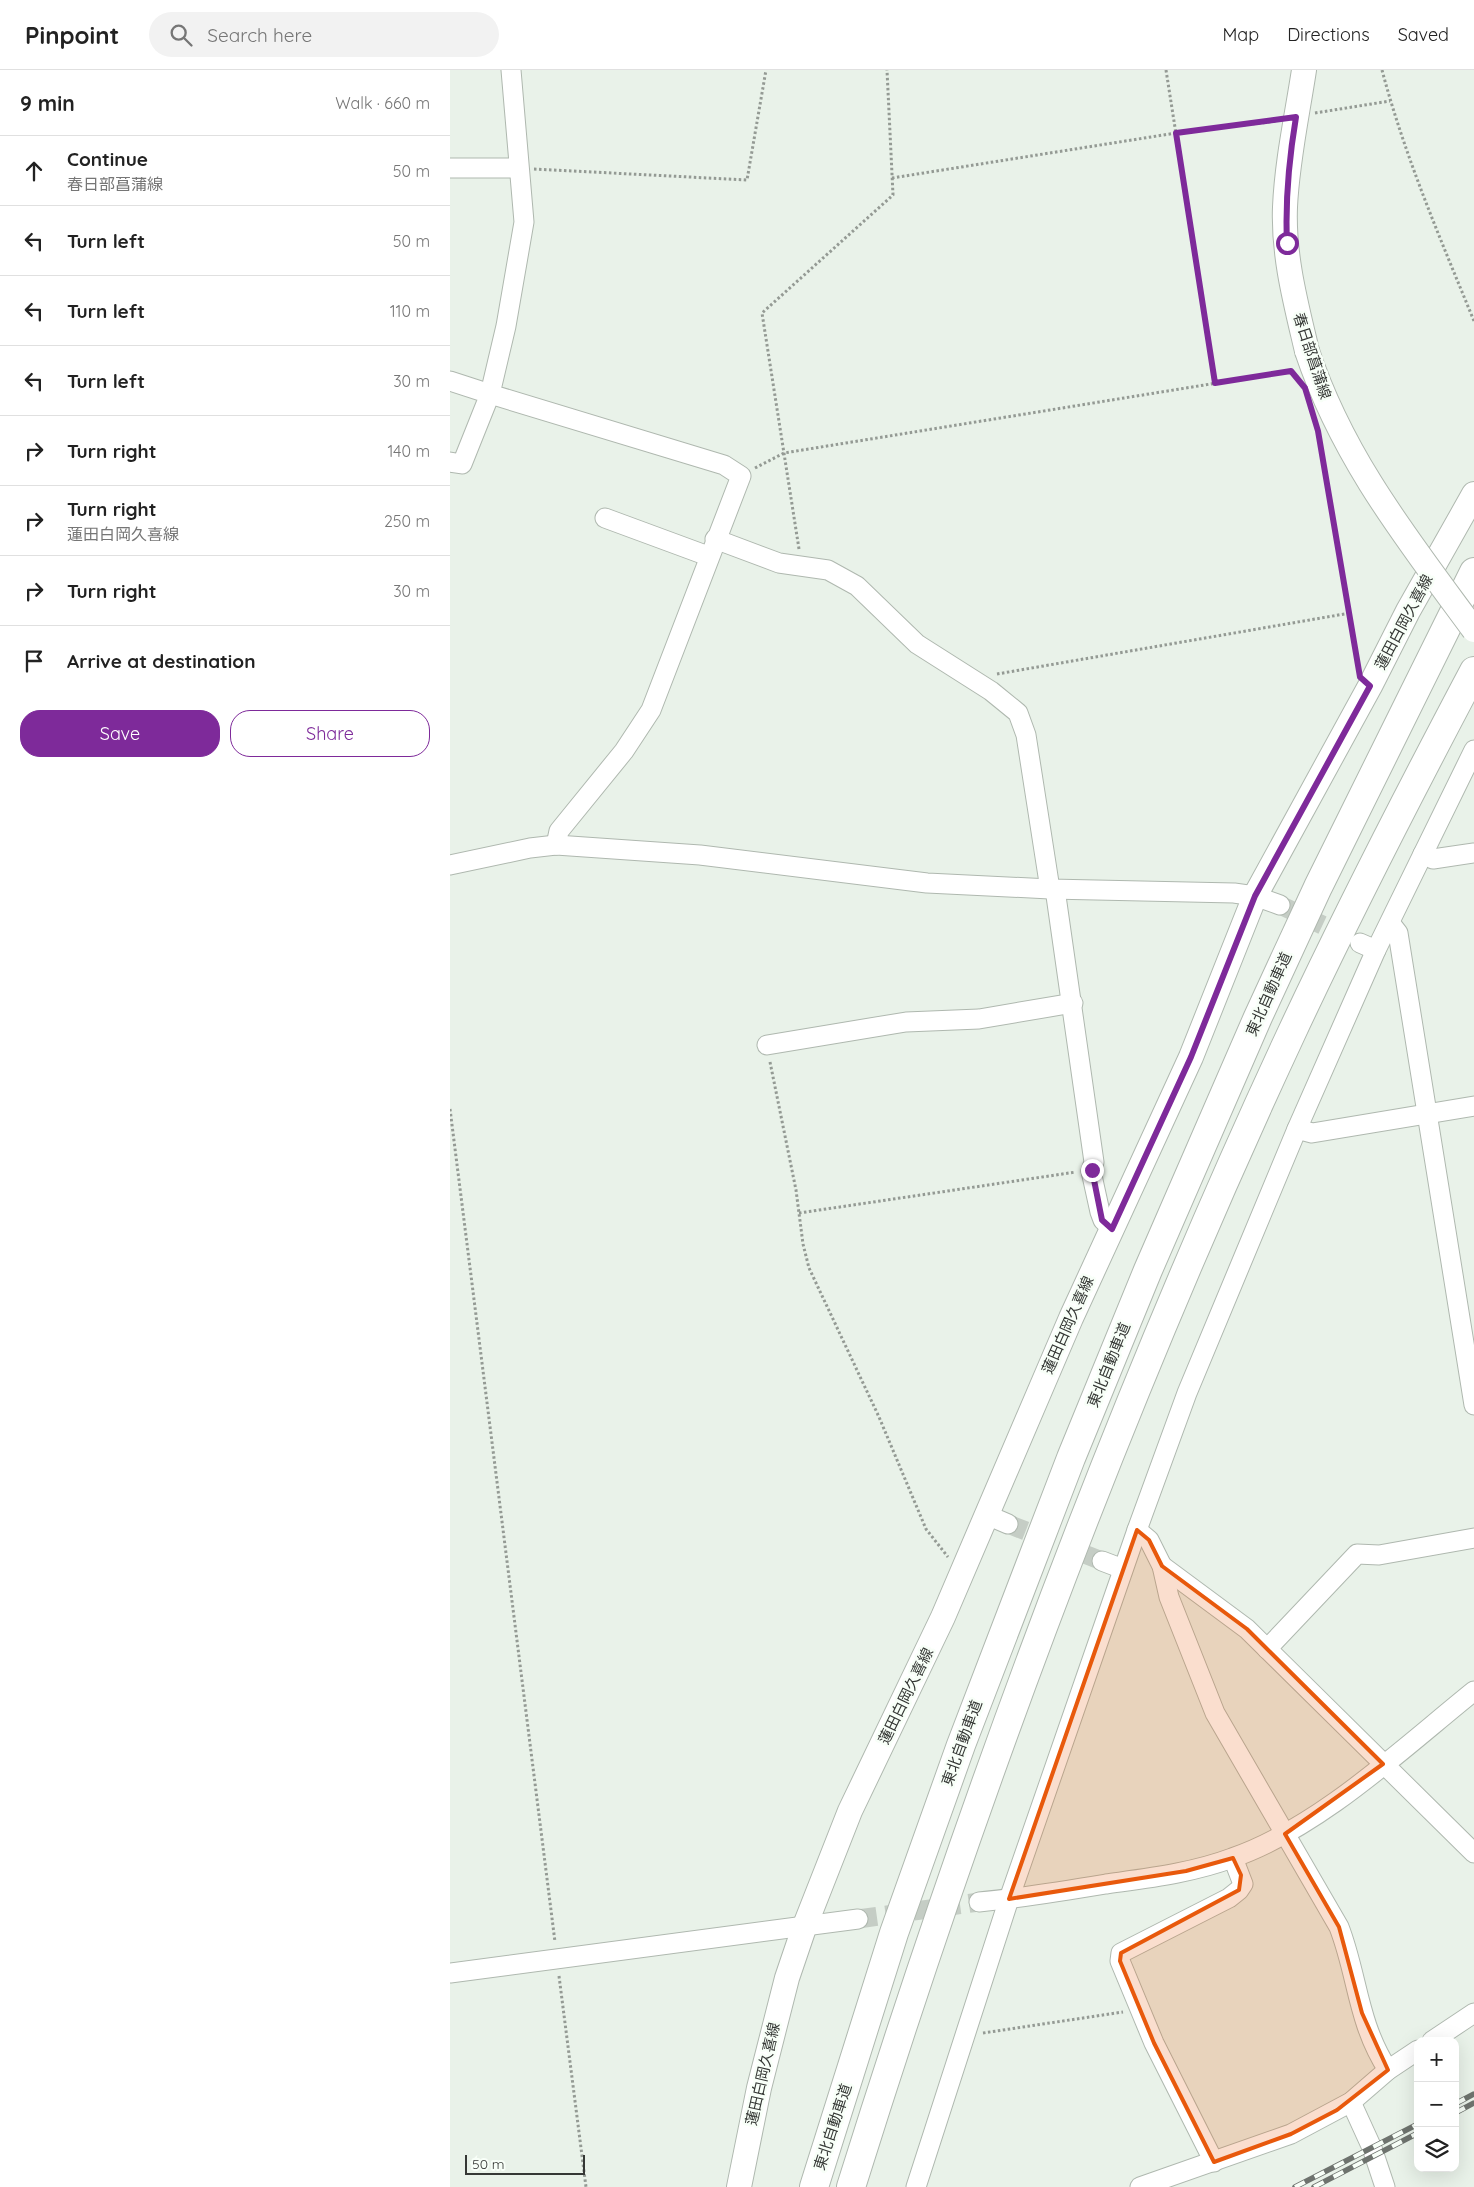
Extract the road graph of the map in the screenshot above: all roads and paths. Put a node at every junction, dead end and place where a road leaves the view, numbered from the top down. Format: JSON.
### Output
{"nodes":[{"id":1,"x":511,"y":70,"type":"edge"},
{"id":2,"x":766,"y":70,"type":"edge"},
{"id":3,"x":887,"y":70,"type":"edge"},
{"id":4,"x":1166,"y":70,"type":"edge"},
{"id":5,"x":1304,"y":70,"type":"edge"},
{"id":6,"x":1382,"y":70,"type":"edge"},
{"id":7,"x":1390,"y":101,"type":"junction"},
{"id":8,"x":1296,"y":117,"type":"junction"},
{"id":9,"x":1176,"y":133,"type":"junction"},
{"id":10,"x":450,"y":168,"type":"edge"},
{"id":11,"x":518,"y":168,"type":"junction"},
{"id":12,"x":892,"y":178,"type":"junction"},
{"id":13,"x":1474,"y":321,"type":"edge"},
{"id":14,"x":1299,"y":379,"type":"dead end"},
{"id":15,"x":450,"y":381,"type":"edge"},
{"id":16,"x":1215,"y":383,"type":"junction"},
{"id":17,"x":490,"y":394,"type":"junction"},
{"id":18,"x":1318,"y":431,"type":"dead end"},
{"id":19,"x":784,"y":453,"type":"junction"},
{"id":20,"x":450,"y":462,"type":"edge"},
{"id":21,"x":741,"y":476,"type":"junction"},
{"id":22,"x":1474,"y":494,"type":"edge"},
{"id":23,"x":605,"y":518,"type":"dead end"},
{"id":24,"x":712,"y":548,"type":"junction"},
{"id":25,"x":802,"y":565,"type":"junction"},
{"id":26,"x":1474,"y":572,"type":"edge"},
{"id":27,"x":1350,"y":613,"type":"junction"},
{"id":28,"x":1474,"y":630,"type":"edge"},
{"id":29,"x":1474,"y":671,"type":"edge"},
{"id":30,"x":969,"y":679,"type":"junction"},
{"id":31,"x":1370,"y":686,"type":"junction"},
{"id":32,"x":1474,"y":750,"type":"edge"},
{"id":33,"x":556,"y":845,"type":"junction"},
{"id":34,"x":1474,"y":853,"type":"edge"},
{"id":35,"x":1423,"y":854,"type":"junction"},
{"id":36,"x":450,"y":865,"type":"edge"},
{"id":37,"x":1053,"y":889,"type":"junction"},
{"id":38,"x":1255,"y":896,"type":"junction"},
{"id":39,"x":1280,"y":905,"type":"tunnel mouth"},
{"id":40,"x":1391,"y":924,"type":"junction"},
{"id":41,"x":1073,"y":1003,"type":"junction"},
{"id":42,"x":766,"y":1045,"type":"joint"},
{"id":43,"x":1474,"y":1106,"type":"edge"},
{"id":44,"x":450,"y":1109,"type":"edge"},
{"id":45,"x":1428,"y":1112,"type":"junction"},
{"id":46,"x":1297,"y":1130,"type":"junction"},
{"id":47,"x":1092,"y":1170,"type":"junction"},
{"id":48,"x":799,"y":1213,"type":"junction"},
{"id":49,"x":1112,"y":1229,"type":"junction"},
{"id":50,"x":1474,"y":1405,"type":"edge"},
{"id":51,"x":1136,"y":1530,"type":"junction"},
{"id":52,"x":1474,"y":1538,"type":"edge"},
{"id":53,"x":1102,"y":1560,"type":"tunnel mouth"},
{"id":54,"x":1162,"y":1566,"type":"junction"},
{"id":55,"x":964,"y":1569,"type":"junction"},
{"id":56,"x":1123,"y":1569,"type":"junction"},
{"id":57,"x":1267,"y":1649,"type":"junction"},
{"id":58,"x":1474,"y":1691,"type":"edge"},
{"id":59,"x":1383,"y":1764,"type":"junction"},
{"id":60,"x":1285,"y":1834,"type":"junction"},
{"id":61,"x":1474,"y":1853,"type":"edge"},
{"id":62,"x":1233,"y":1858,"type":"junction"},
{"id":63,"x":1009,"y":1899,"type":"junction"},
{"id":64,"x":979,"y":1902,"type":"tunnel mouth"},
{"id":65,"x":858,"y":1919,"type":"tunnel mouth"},
{"id":66,"x":804,"y":1928,"type":"junction"},
{"id":67,"x":557,"y":1961,"type":"junction"},
{"id":68,"x":450,"y":1973,"type":"edge"},
{"id":69,"x":1140,"y":2009,"type":"junction"},
{"id":70,"x":1474,"y":2013,"type":"edge"},
{"id":71,"x":965,"y":2036,"type":"junction"},
{"id":72,"x":1438,"y":2037,"type":"edge"},
{"id":73,"x":1414,"y":2053,"type":"edge"},
{"id":74,"x":1388,"y":2070,"type":"junction"},
{"id":75,"x":1351,"y":2102,"type":"junction"},
{"id":76,"x":1214,"y":2162,"type":"junction"},
{"id":77,"x":586,"y":2187,"type":"edge"},
{"id":78,"x":739,"y":2187,"type":"edge"},
{"id":79,"x":814,"y":2187,"type":"edge"},
{"id":80,"x":850,"y":2187,"type":"edge"},
{"id":81,"x":916,"y":2187,"type":"edge"},
{"id":82,"x":1140,"y":2187,"type":"edge"},
{"id":83,"x":1384,"y":2187,"type":"edge"}],
"edges":[{"from":1,"to":11,"type":"street"},
{"from":2,"to":11,"type":"path"},
{"from":3,"to":12,"type":"path"},
{"from":4,"to":9,"type":"path"},
{"from":5,"to":8,"type":"main road","name":"春日部菖蒲線"},
{"from":6,"to":7,"type":"path"},
{"from":7,"to":8,"type":"path"},
{"from":7,"to":13,"type":"path"},
{"from":8,"to":9,"type":"path"},
{"from":8,"to":28,"type":"main road","name":"春日部菖蒲線","bridge":true},
{"from":9,"to":12,"type":"path"},
{"from":9,"to":16,"type":"path"},
{"from":10,"to":11,"type":"street"},
{"from":11,"to":17,"type":"street"},
{"from":12,"to":19,"type":"path"},
{"from":14,"to":16,"type":"path"},
{"from":15,"to":17,"type":"street"},
{"from":16,"to":19,"type":"path"},
{"from":17,"to":20,"type":"street"},
{"from":17,"to":21,"type":"street"},
{"from":18,"to":27,"type":"path"},
{"from":19,"to":21,"type":"path"},
{"from":19,"to":25,"type":"path"},
{"from":21,"to":24,"type":"street"},
{"from":22,"to":31,"type":"main road","name":"蓮田白岡久喜線"},
{"from":23,"to":24,"type":"street"},
{"from":24,"to":25,"type":"street"},
{"from":24,"to":33,"type":"street"},
{"from":25,"to":30,"type":"street"},
{"from":26,"to":79,"type":"highway","name":"東北自動車道"},
{"from":27,"to":30,"type":"path"},
{"from":27,"to":31,"type":"path"},
{"from":29,"to":80,"type":"highway"},
{"from":30,"to":37,"type":"street"},
{"from":31,"to":38,"type":"main road","name":"蓮田白岡久喜線"},
{"from":32,"to":35,"type":"street"},
{"from":33,"to":36,"type":"street"},
{"from":33,"to":37,"type":"street"},
{"from":34,"to":35,"type":"street"},
{"from":35,"to":40,"type":"street"},
{"from":37,"to":38,"type":"street"},
{"from":37,"to":41,"type":"street"},
{"from":38,"to":39,"type":"street"},
{"from":38,"to":49,"type":"main road","name":"蓮田白岡久喜線"},
{"from":40,"to":45,"type":"street"},
{"from":40,"to":46,"type":"street"},
{"from":41,"to":42,"type":"street"},
{"from":41,"to":47,"type":"street"},
{"from":42,"to":48,"type":"path"},
{"from":43,"to":45,"type":"street"},
{"from":44,"to":67,"type":"path"},
{"from":45,"to":46,"type":"street"},
{"from":45,"to":50,"type":"street"},
{"from":46,"to":51,"type":"street"},
{"from":47,"to":48,"type":"path"},
{"from":47,"to":49,"type":"street"},
{"from":48,"to":55,"type":"path"},
{"from":49,"to":55,"type":"main road","name":"蓮田白岡久喜線"},
{"from":51,"to":54,"type":"street"},
{"from":51,"to":56,"type":"street"},
{"from":52,"to":57,"type":"street"},
{"from":53,"to":56,"type":"street"},
{"from":54,"to":57,"type":"street"},
{"from":54,"to":60,"type":"street"},
{"from":55,"to":66,"type":"main road","name":"蓮田白岡久喜線"},
{"from":56,"to":63,"type":"street"},
{"from":57,"to":59,"type":"street"},
{"from":58,"to":59,"type":"street"},
{"from":59,"to":60,"type":"street"},
{"from":59,"to":61,"type":"street"},
{"from":60,"to":62,"type":"street"},
{"from":60,"to":74,"type":"street"},
{"from":62,"to":63,"type":"street"},
{"from":62,"to":69,"type":"street"},
{"from":63,"to":64,"type":"street"},
{"from":63,"to":71,"type":"street"},
{"from":65,"to":66,"type":"street"},
{"from":66,"to":67,"type":"street"},
{"from":66,"to":78,"type":"main road","name":"蓮田白岡久喜線"},
{"from":67,"to":68,"type":"street"},
{"from":67,"to":77,"type":"path"},
{"from":69,"to":71,"type":"path"},
{"from":69,"to":76,"type":"street"},
{"from":70,"to":72,"type":"street"},
{"from":71,"to":81,"type":"street"},
{"from":73,"to":74,"type":"street"},
{"from":74,"to":75,"type":"street"},
{"from":75,"to":76,"type":"street"},
{"from":75,"to":83,"type":"street"},
{"from":76,"to":82,"type":"street"}]}
